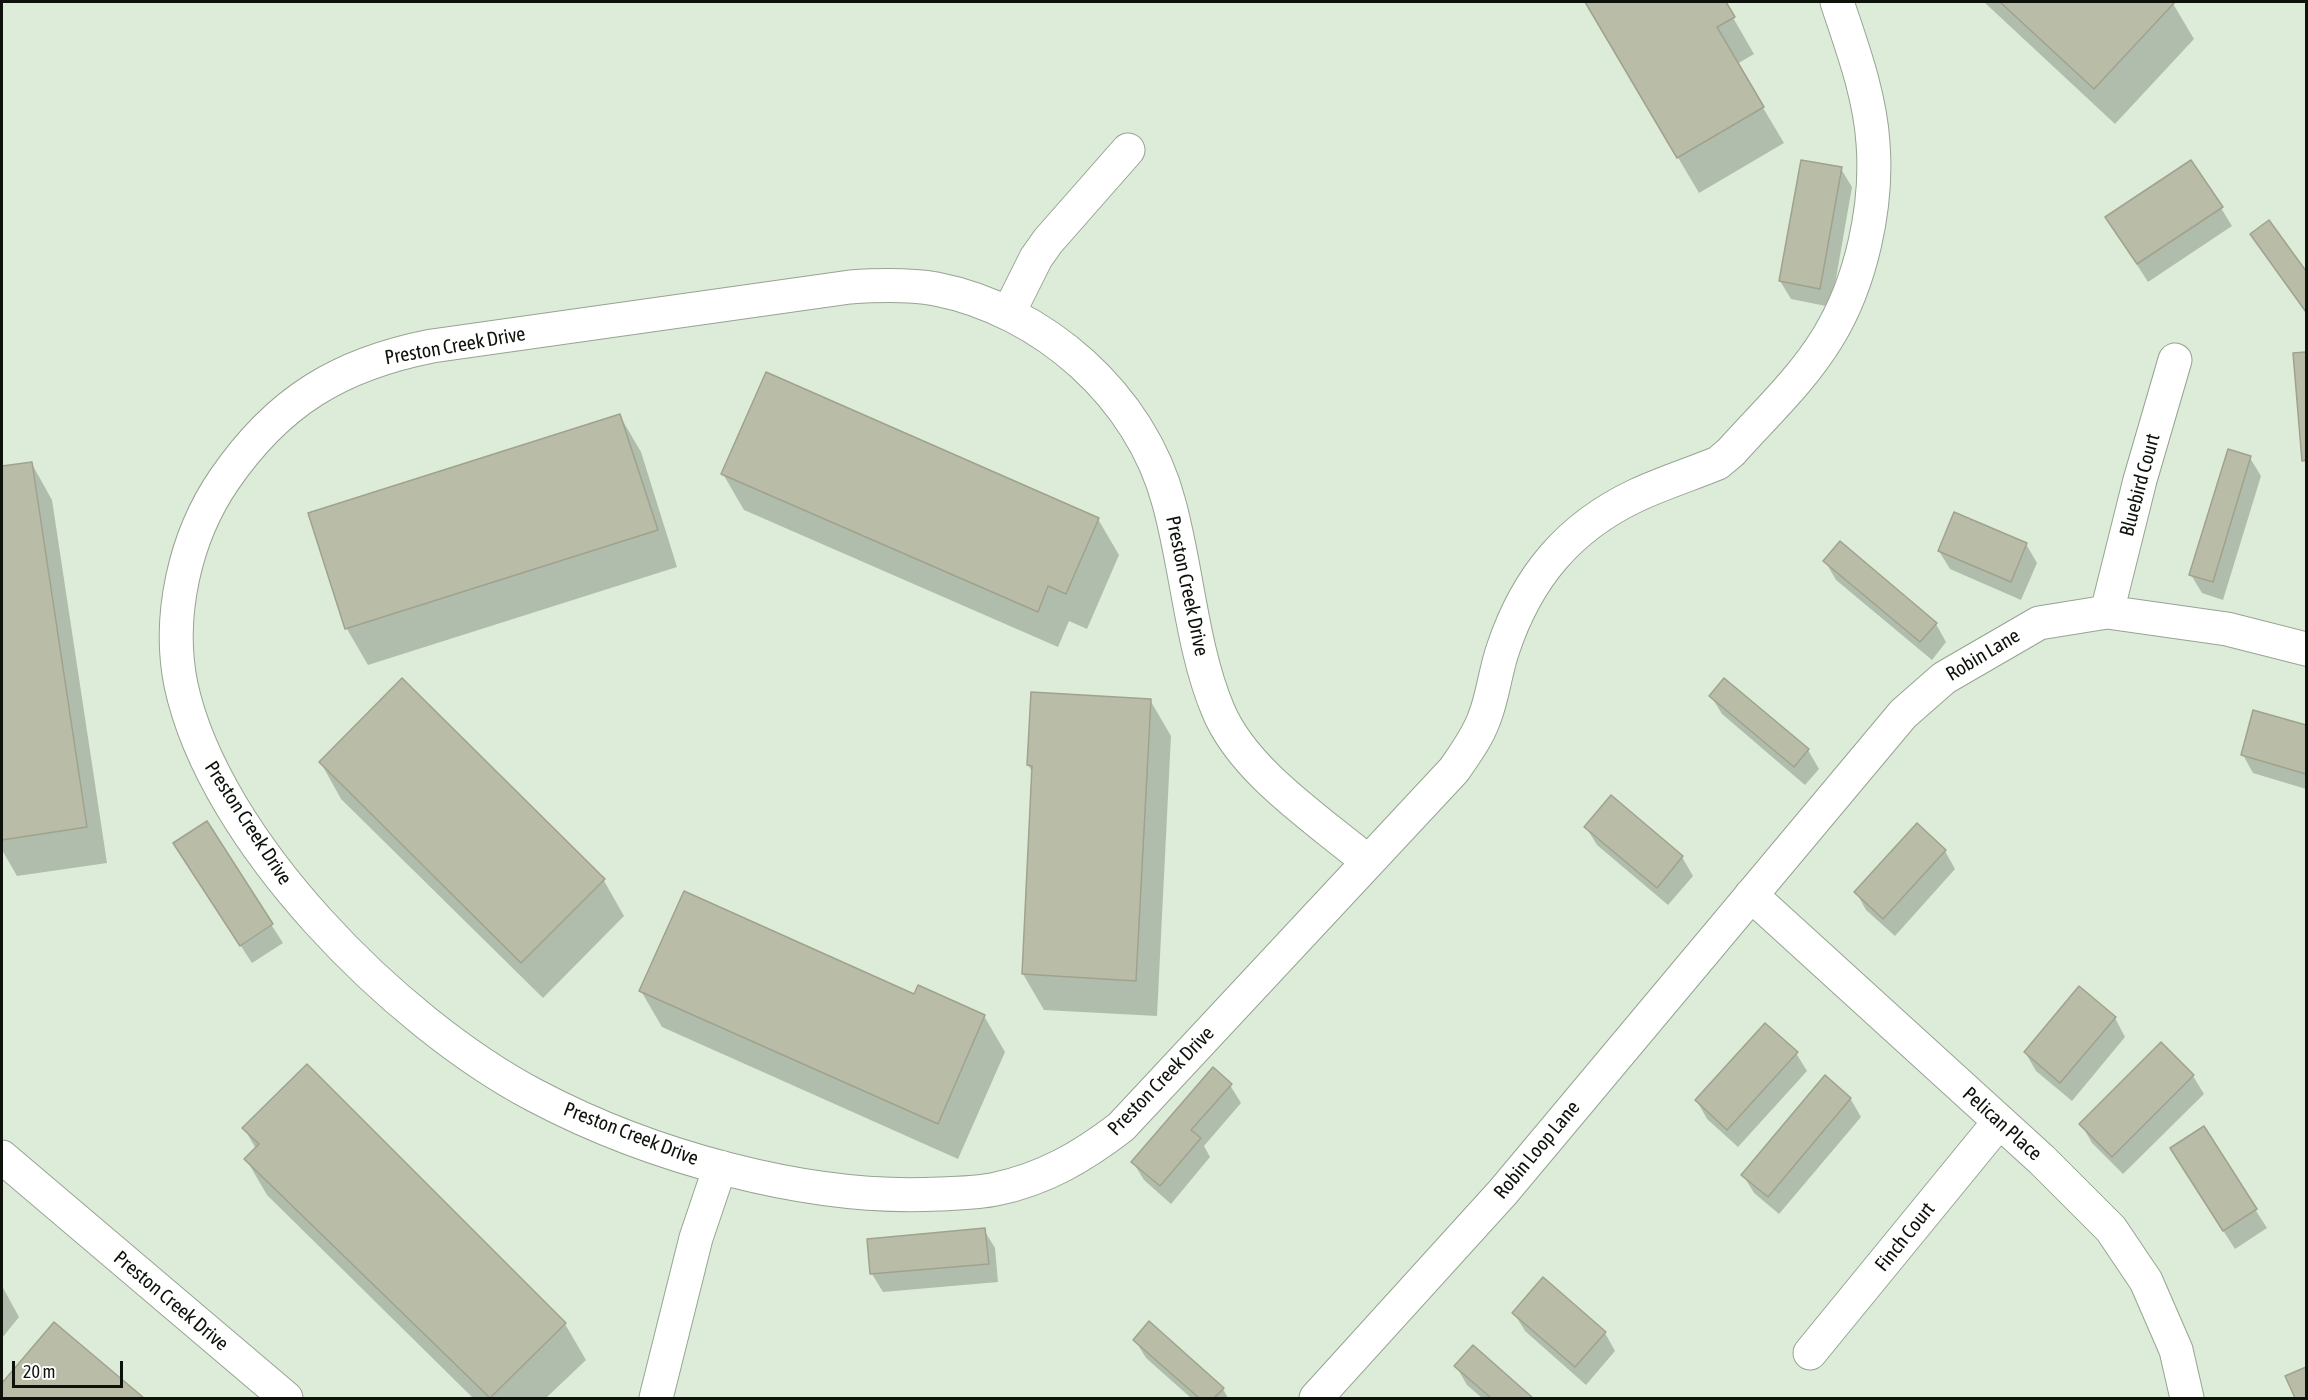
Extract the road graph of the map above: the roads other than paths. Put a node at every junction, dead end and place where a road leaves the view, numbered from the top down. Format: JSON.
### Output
{"nodes":[{"id":1,"x":1838,"y":2,"type":"edge"},
{"id":2,"x":1128,"y":150,"type":"dead end"},
{"id":3,"x":1009,"y":312,"type":"junction"},
{"id":4,"x":2175,"y":360,"type":"dead end"},
{"id":5,"x":2107,"y":612,"type":"junction"},
{"id":6,"x":2307,"y":649,"type":"edge"},
{"id":7,"x":1367,"y":861,"type":"junction"},
{"id":8,"x":1751,"y":895,"type":"junction"},
{"id":9,"x":1999,"y":1122,"type":"junction"},
{"id":10,"x":2,"y":1157,"type":"edge"},
{"id":11,"x":720,"y":1167,"type":"junction"},
{"id":12,"x":1810,"y":1353,"type":"dead end"},
{"id":13,"x":286,"y":1398,"type":"edge"},
{"id":14,"x":656,"y":1398,"type":"edge"},
{"id":15,"x":1316,"y":1398,"type":"edge"},
{"id":16,"x":2187,"y":1398,"type":"edge"}],
"edges":[{"from":1,"to":7,"type":"street","name":"Preston Creek Drive"},
{"from":2,"to":3,"type":"street"},
{"from":3,"to":7,"type":"street","name":"Preston Creek Drive"},
{"from":3,"to":11,"type":"street","name":"Preston Creek Drive"},
{"from":4,"to":5,"type":"street","name":"Bluebird Court"},
{"from":5,"to":6,"type":"street","name":"Robin Lane"},
{"from":5,"to":8,"type":"street","name":"Robin Lane"},
{"from":7,"to":11,"type":"street","name":"Preston Creek Drive"},
{"from":8,"to":9,"type":"street","name":"Pelican Place"},
{"from":8,"to":15,"type":"street","name":"Robin Loop Lane"},
{"from":9,"to":12,"type":"street","name":"Finch Court"},
{"from":9,"to":16,"type":"street","name":"Pelican Place"},
{"from":10,"to":13,"type":"street","name":"Preston Creek Drive"},
{"from":11,"to":14,"type":"street","name":"Preston Creek Drive"}]}
